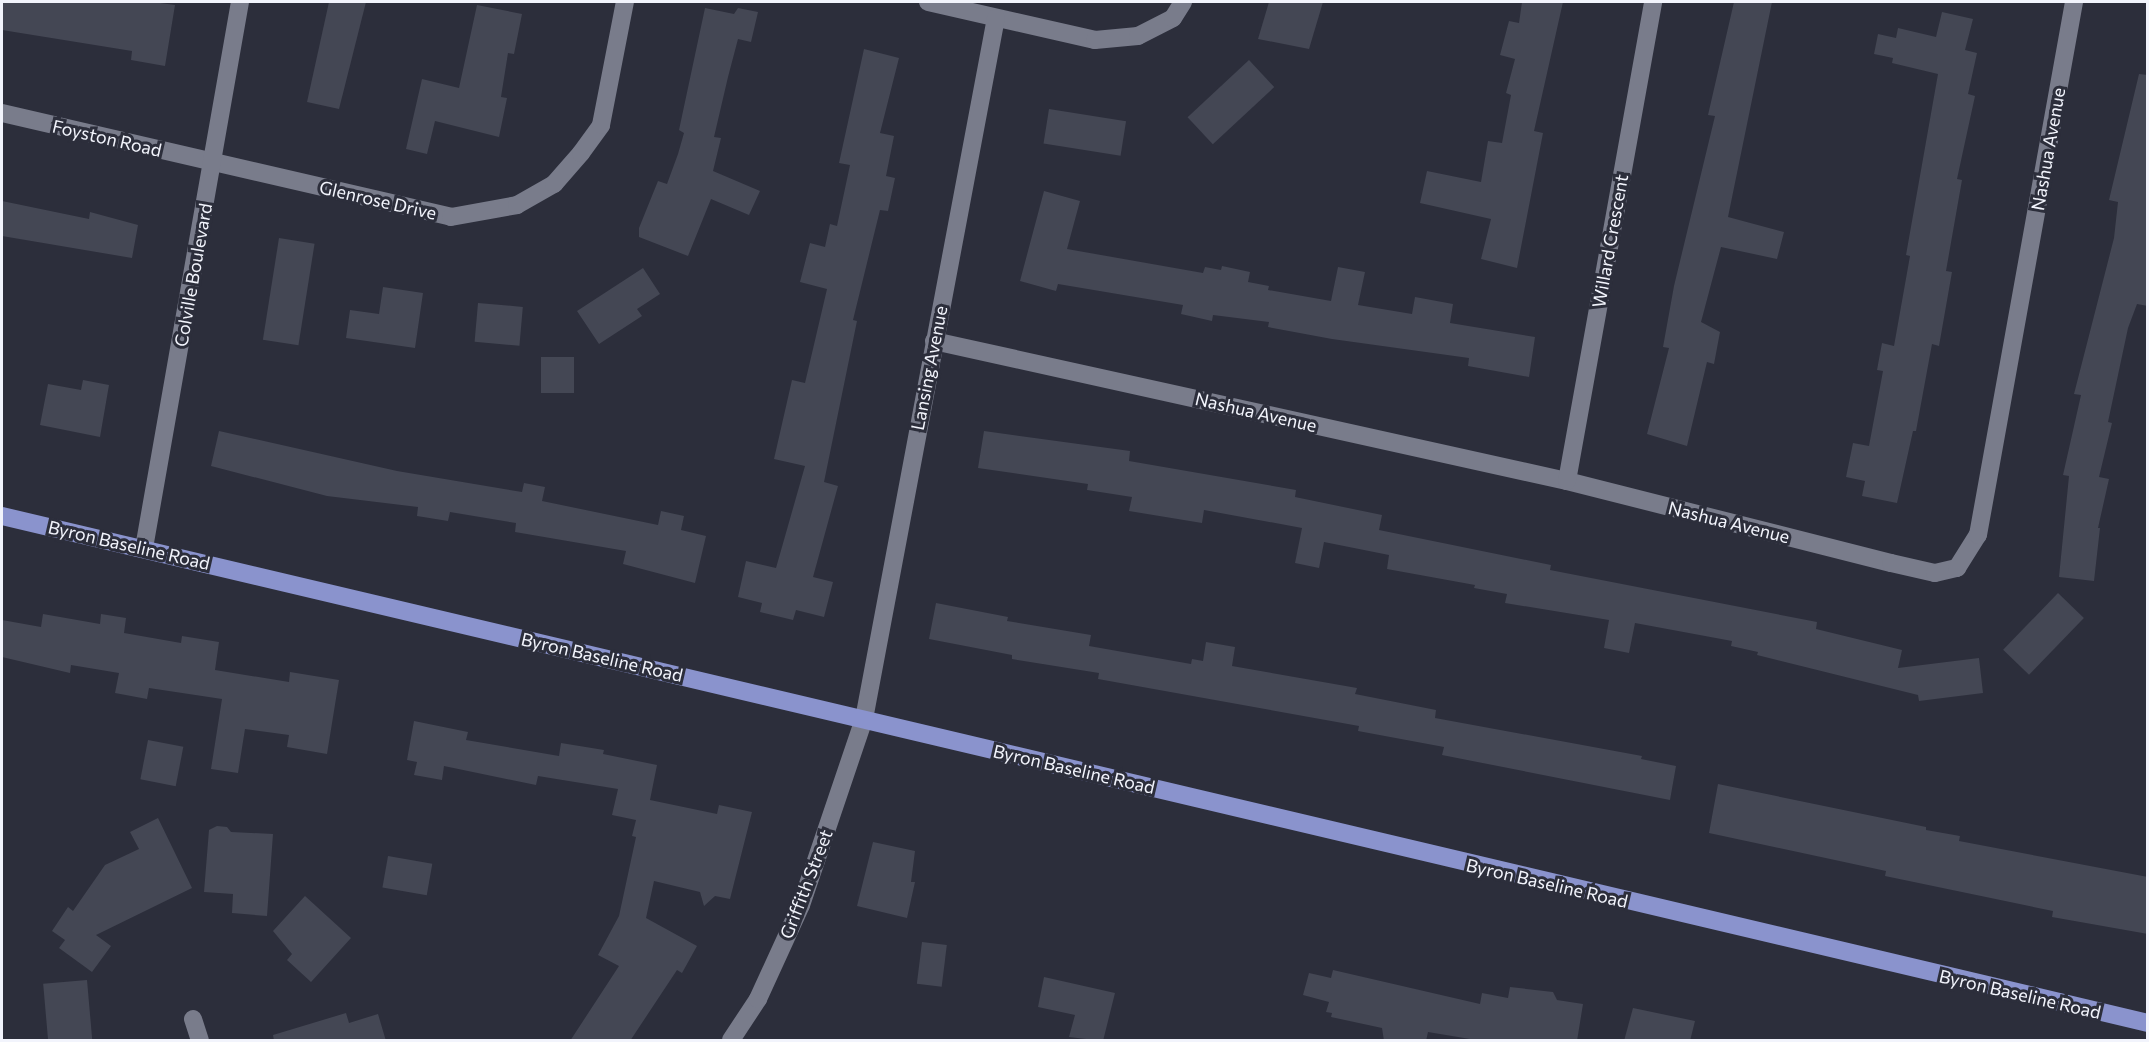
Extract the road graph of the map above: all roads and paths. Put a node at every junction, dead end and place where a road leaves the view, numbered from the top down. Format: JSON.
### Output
{"nodes":[{"id":1,"x":240,"y":2,"type":"edge"},
{"id":2,"x":625,"y":2,"type":"edge"},
{"id":3,"x":928,"y":2,"type":"edge"},
{"id":4,"x":1183,"y":2,"type":"edge"},
{"id":5,"x":1653,"y":2,"type":"edge"},
{"id":6,"x":2074,"y":2,"type":"edge"},
{"id":7,"x":996,"y":18,"type":"junction"},
{"id":8,"x":2,"y":113,"type":"edge"},
{"id":9,"x":213,"y":162,"type":"junction"},
{"id":10,"x":934,"y":340,"type":"junction"},
{"id":11,"x":1567,"y":481,"type":"junction"},
{"id":12,"x":2,"y":516,"type":"edge"},
{"id":13,"x":144,"y":548,"type":"junction"},
{"id":14,"x":864,"y":719,"type":"junction"},
{"id":15,"x":193,"y":1019,"type":"dead end"},
{"id":16,"x":2148,"y":1023,"type":"edge"},
{"id":17,"x":200,"y":1041,"type":"edge"},
{"id":18,"x":731,"y":1041,"type":"edge"}],
"edges":[{"from":1,"to":9,"type":"street","name":"Colville Boulevard"},
{"from":2,"to":9,"type":"street","name":"Glenrose Drive"},
{"from":3,"to":7,"type":"street"},
{"from":4,"to":7,"type":"street"},
{"from":5,"to":11,"type":"street","name":"Willard Crescent"},
{"from":6,"to":11,"type":"street","name":"Nashua Avenue"},
{"from":7,"to":10,"type":"street","name":"Lansing Avenue"},
{"from":8,"to":9,"type":"street","name":"Foyston Road"},
{"from":9,"to":13,"type":"street","name":"Colville Boulevard"},
{"from":10,"to":11,"type":"street","name":"Nashua Avenue"},
{"from":10,"to":14,"type":"street","name":"Lansing Avenue"},
{"from":12,"to":13,"type":"main road","name":"Byron Baseline Road"},
{"from":13,"to":14,"type":"main road","name":"Byron Baseline Road"},
{"from":14,"to":16,"type":"main road","name":"Byron Baseline Road"},
{"from":14,"to":18,"type":"street","name":"Griffith Street"},
{"from":15,"to":17,"type":"street"}]}
